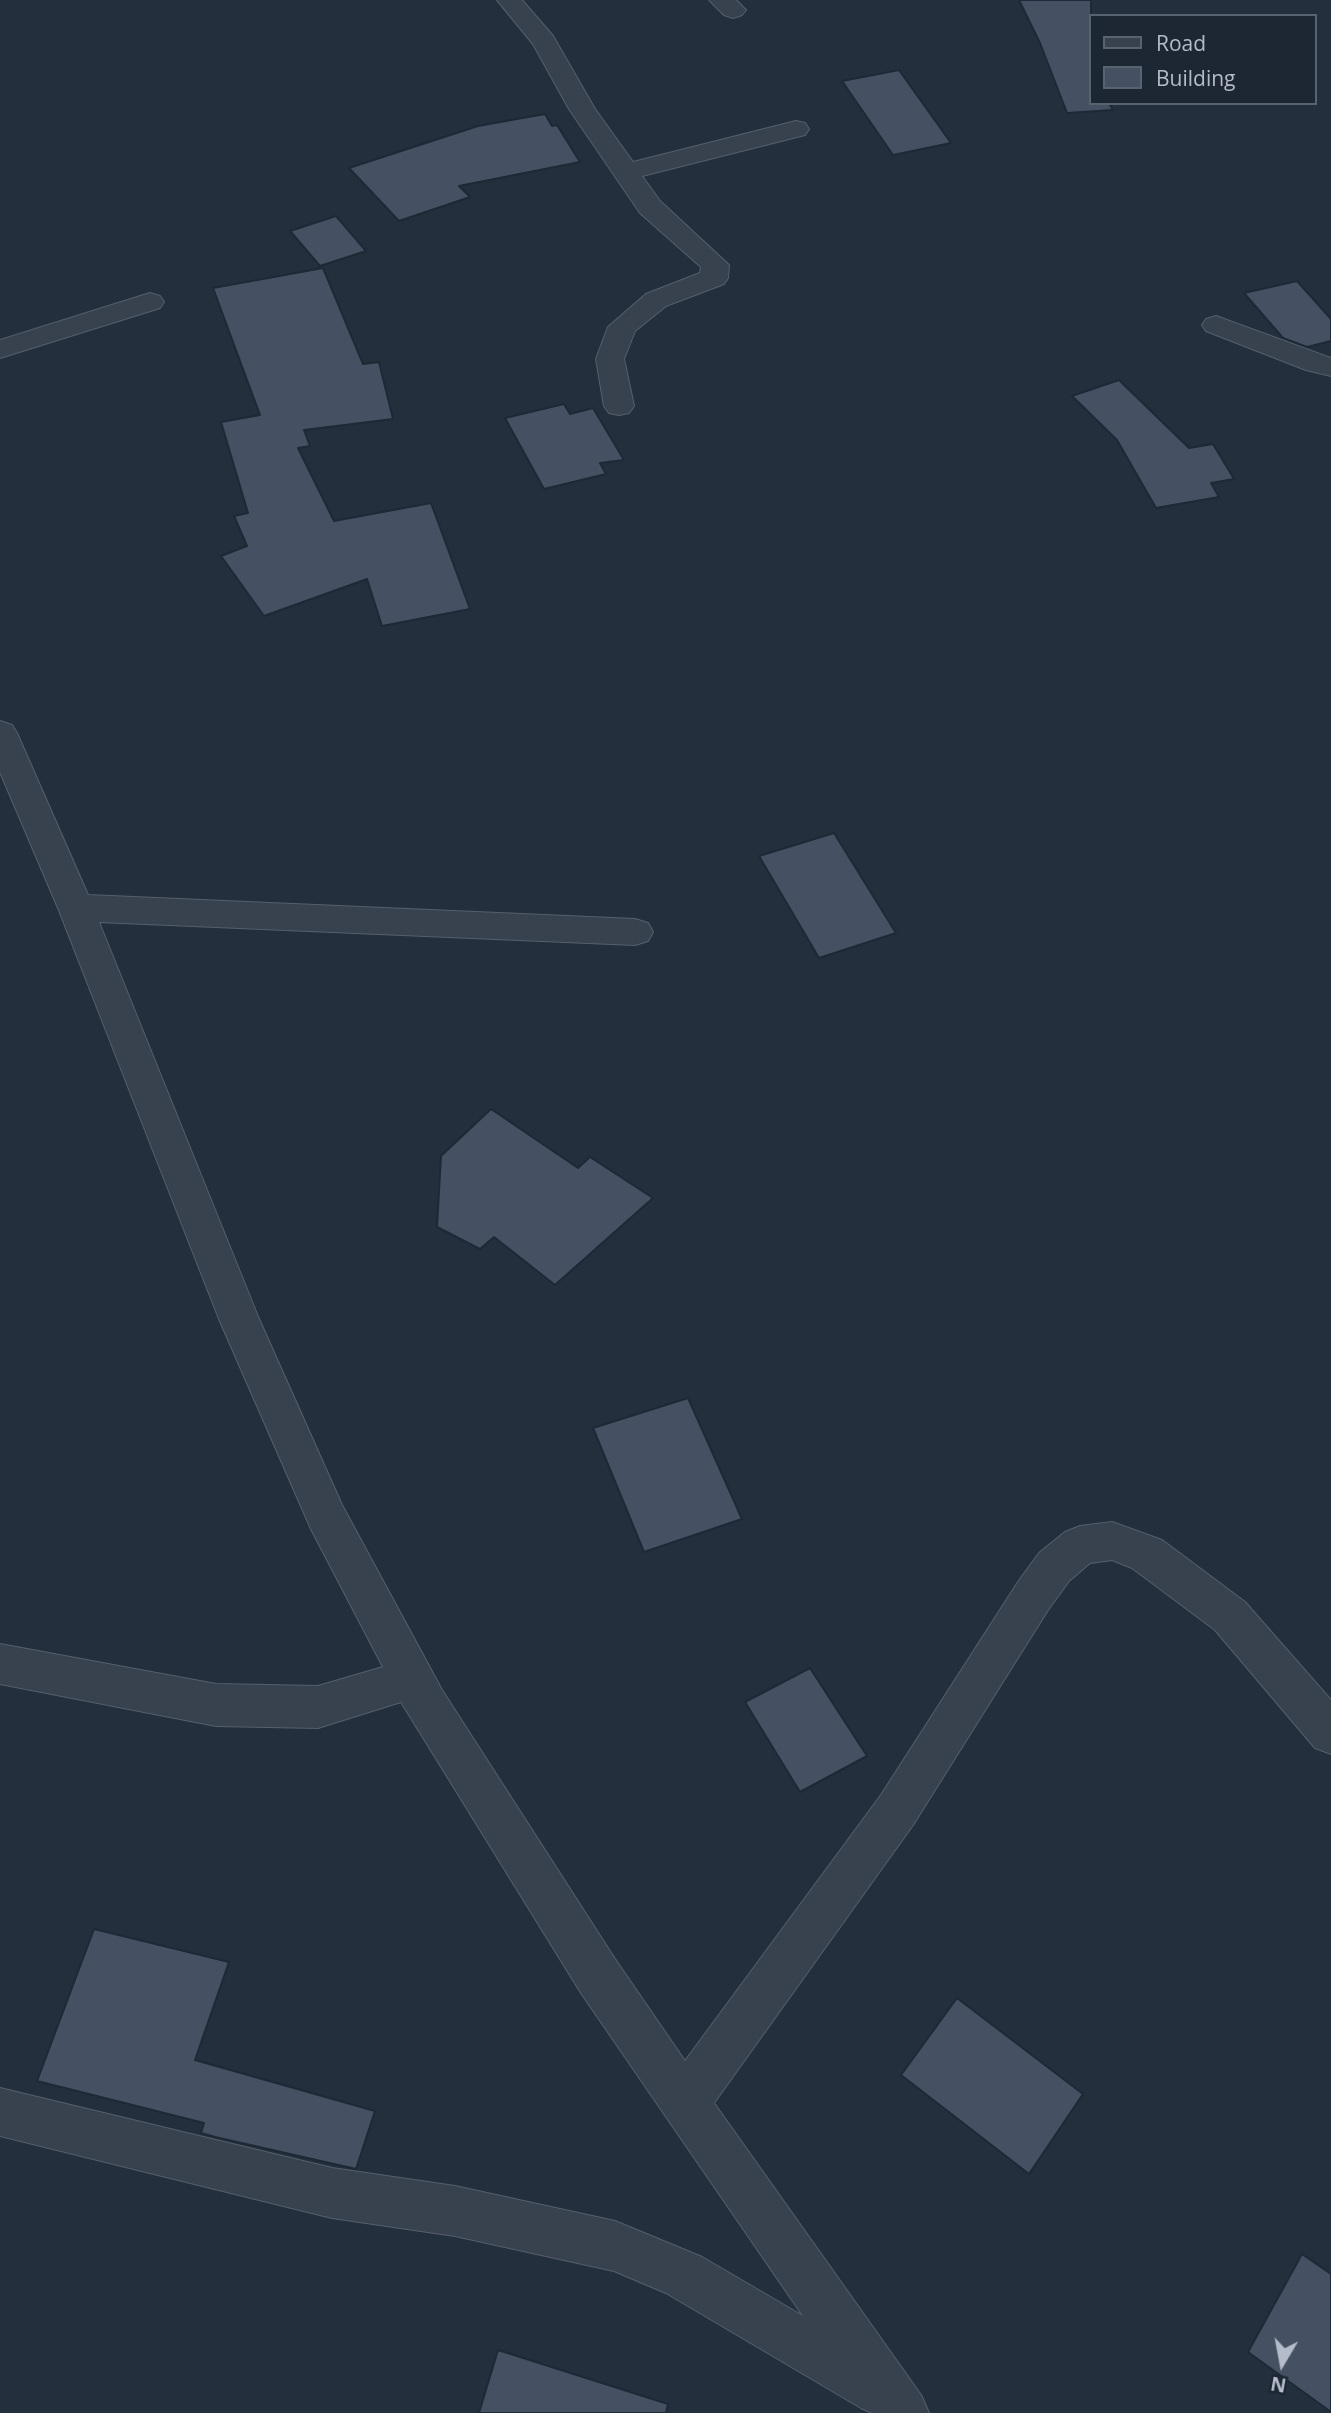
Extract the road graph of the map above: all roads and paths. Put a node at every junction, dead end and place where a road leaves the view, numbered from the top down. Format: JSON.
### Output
{"nodes":[{"id":1,"x":509,"y":0,"type":"edge"},
{"id":2,"x":796,"y":129,"type":"dead end"},
{"id":3,"x":626,"y":172,"type":"junction"},
{"id":4,"x":150,"y":302,"type":"dead end"},
{"id":5,"x":1216,"y":325,"type":"dead end"},
{"id":6,"x":0,"y":349,"type":"edge"},
{"id":7,"x":1331,"y":367,"type":"edge"},
{"id":8,"x":620,"y":407,"type":"dead end"},
{"id":9,"x":0,"y":733,"type":"edge"},
{"id":10,"x":76,"y":908,"type":"junction"},
{"id":11,"x":635,"y":932,"type":"dead end"},
{"id":12,"x":0,"y":1664,"type":"edge"},
{"id":13,"x":412,"y":1678,"type":"junction"},
{"id":14,"x":1331,"y":1733,"type":"edge"},
{"id":15,"x":685,"y":2102,"type":"junction"},
{"id":16,"x":0,"y":2112,"type":"edge"},
{"id":17,"x":898,"y":2406,"type":"edge"}],
"edges":[{"from":1,"to":3,"type":"street"},
{"from":2,"to":3,"type":"street"},
{"from":3,"to":8,"type":"street"},
{"from":4,"to":6,"type":"street"},
{"from":5,"to":7,"type":"street"},
{"from":9,"to":10,"type":"street"},
{"from":10,"to":11,"type":"street"},
{"from":10,"to":13,"type":"street"},
{"from":12,"to":13,"type":"street"},
{"from":13,"to":15,"type":"street"},
{"from":14,"to":15,"type":"street"},
{"from":15,"to":17,"type":"street"},
{"from":16,"to":17,"type":"street"}]}
